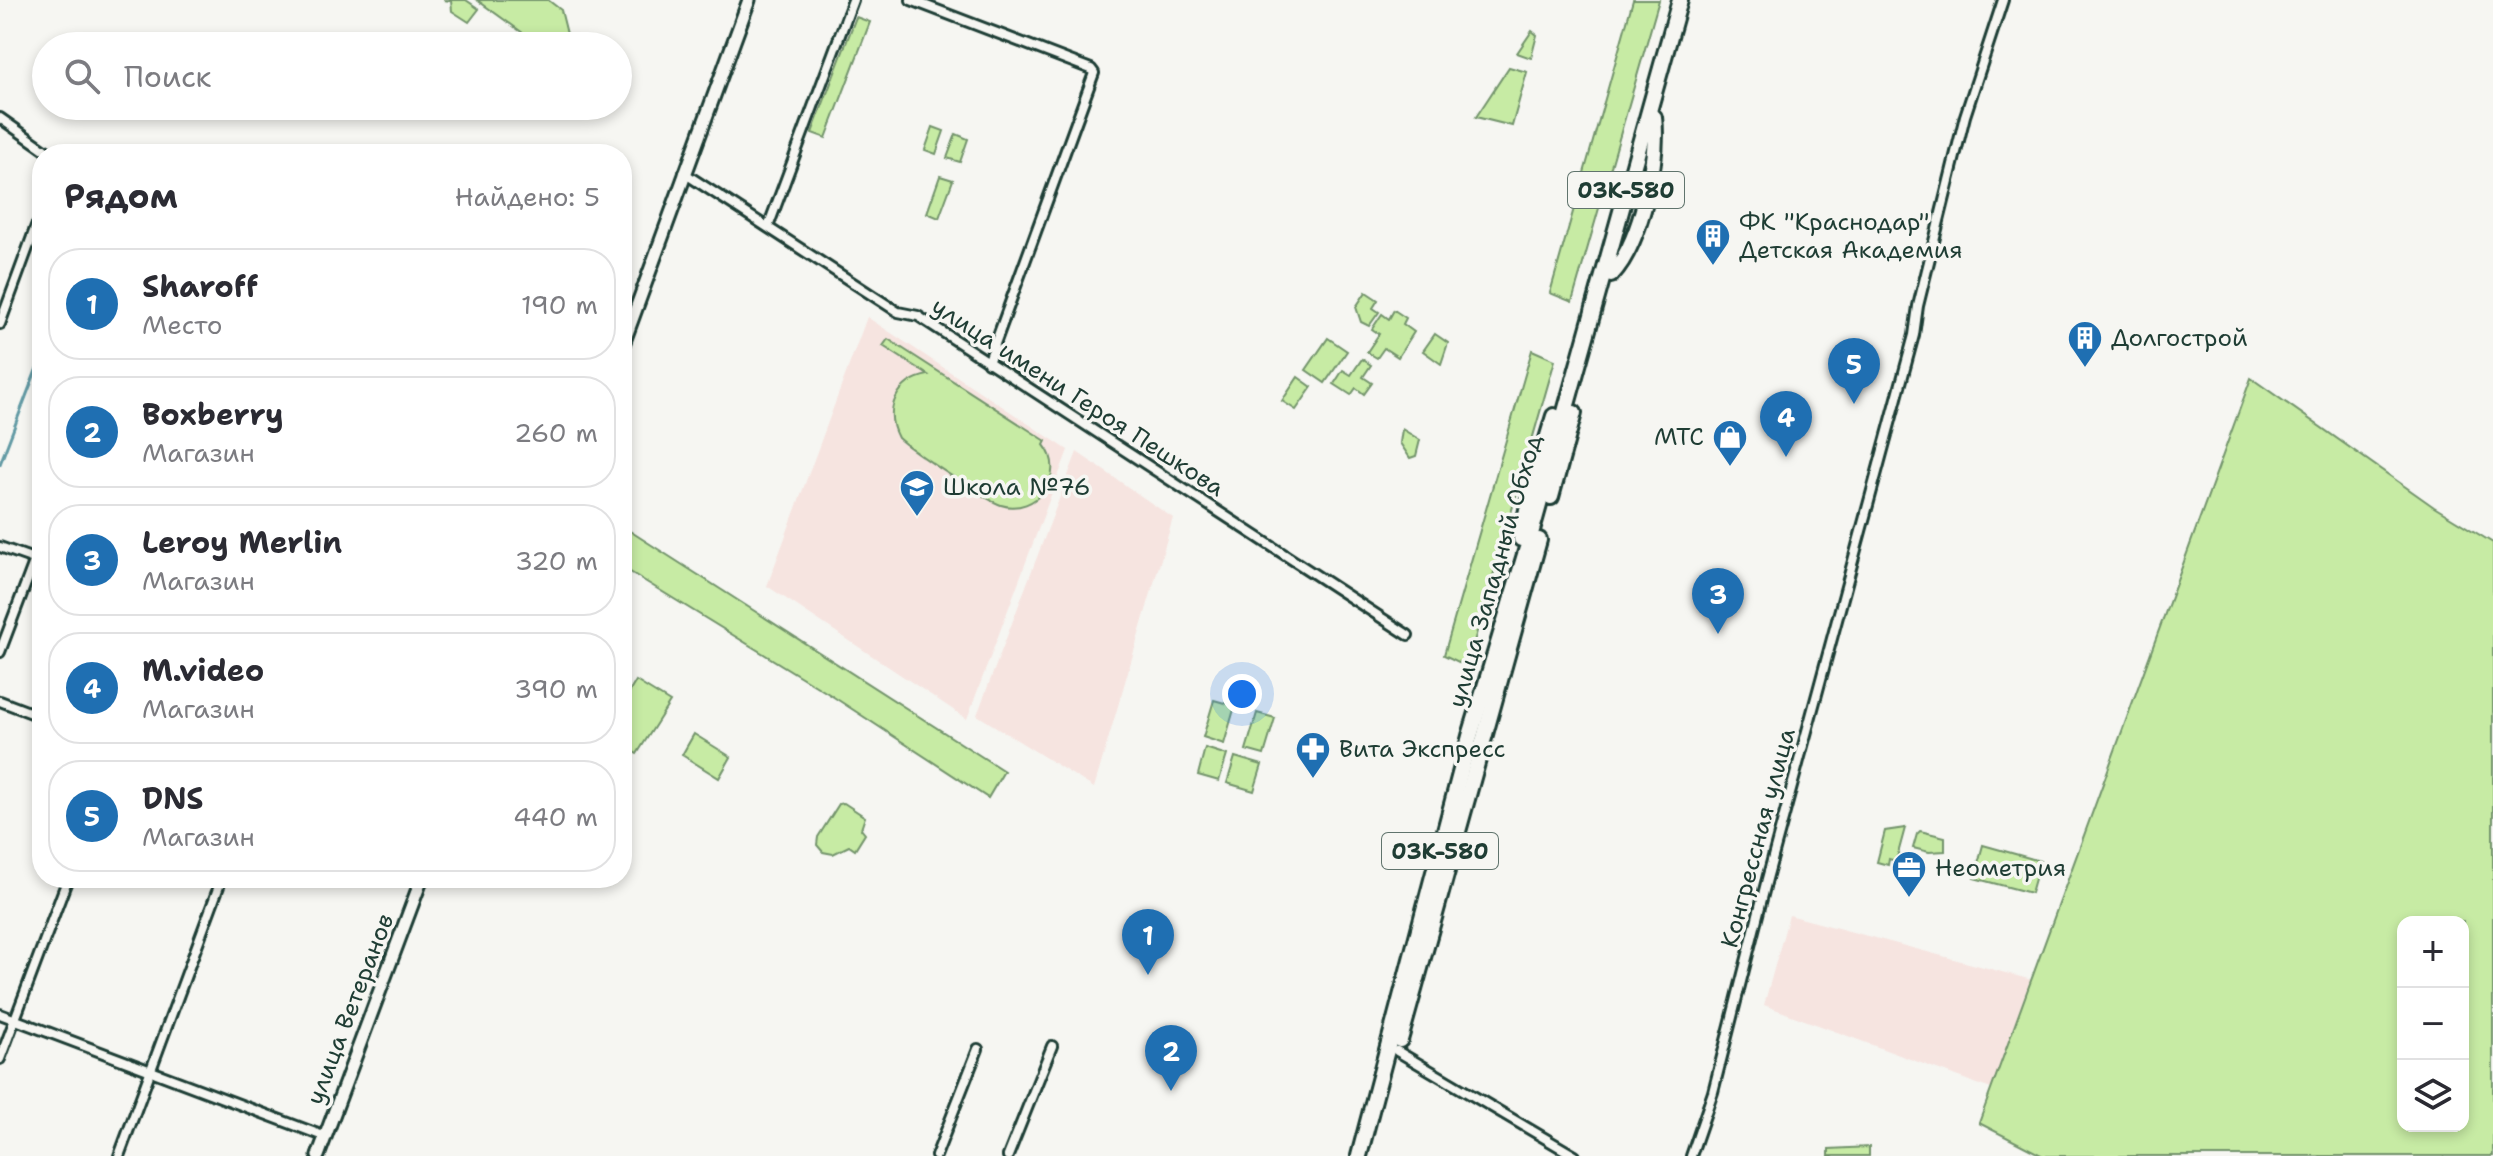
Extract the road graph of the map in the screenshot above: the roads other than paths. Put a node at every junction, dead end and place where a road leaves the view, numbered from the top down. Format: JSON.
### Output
{"nodes":[{"id":1,"x":746,"y":0,"type":"edge"},
{"id":2,"x":853,"y":0,"type":"edge"},
{"id":3,"x":911,"y":0,"type":"edge"},
{"id":4,"x":1680,"y":0,"type":"edge"},
{"id":5,"x":1687,"y":0,"type":"edge"},
{"id":6,"x":2003,"y":0,"type":"edge"},
{"id":7,"x":0,"y":118,"type":"edge"},
{"id":8,"x":37,"y":144,"type":"edge"},
{"id":9,"x":684,"y":173,"type":"junction"},
{"id":10,"x":768,"y":227,"type":"junction"},
{"id":11,"x":32,"y":237,"type":"edge"},
{"id":12,"x":632,"y":307,"type":"edge"},
{"id":13,"x":632,"y":319,"type":"edge"},
{"id":14,"x":0,"y":324,"type":"edge"},
{"id":15,"x":988,"y":363,"type":"junction"},
{"id":16,"x":0,"y":547,"type":"edge"},
{"id":17,"x":32,"y":558,"type":"edge"},
{"id":18,"x":32,"y":577,"type":"edge"},
{"id":19,"x":1408,"y":635,"type":"dead end"},
{"id":20,"x":0,"y":652,"type":"edge"},
{"id":21,"x":0,"y":701,"type":"edge"},
{"id":22,"x":32,"y":713,"type":"edge"},
{"id":23,"x":64,"y":888,"type":"edge"},
{"id":24,"x":218,"y":888,"type":"edge"},
{"id":25,"x":420,"y":888,"type":"edge"},
{"id":26,"x":420,"y":888,"type":"edge"},
{"id":27,"x":0,"y":1014,"type":"edge"},
{"id":28,"x":15,"y":1019,"type":"junction"},
{"id":29,"x":1052,"y":1046,"type":"dead end"},
{"id":30,"x":978,"y":1049,"type":"dead end"},
{"id":31,"x":1397,"y":1051,"type":"junction"},
{"id":32,"x":0,"y":1059,"type":"edge"},
{"id":33,"x":151,"y":1070,"type":"junction"},
{"id":34,"x":326,"y":1137,"type":"junction"},
{"id":35,"x":119,"y":1156,"type":"edge"},
{"id":36,"x":321,"y":1156,"type":"edge"},
{"id":37,"x":936,"y":1156,"type":"edge"},
{"id":38,"x":1008,"y":1156,"type":"edge"},
{"id":39,"x":1359,"y":1156,"type":"edge"},
{"id":40,"x":1368,"y":1156,"type":"edge"},
{"id":41,"x":1575,"y":1156,"type":"edge"},
{"id":42,"x":1691,"y":1156,"type":"edge"}],
"edges":[{"from":1,"to":9,"type":"street"},
{"from":1,"to":12,"type":"street"},
{"from":2,"to":10,"type":"street"},
{"from":3,"to":15,"type":"street"},
{"from":4,"to":39,"type":"highway","name":"улица Западный Обход","number":"03К-580"},
{"from":5,"to":31,"type":"highway","name":"улица Западный Обход","number":"03К-580"},
{"from":6,"to":42,"type":"street","name":"Конгрессная улица"},
{"from":7,"to":8,"type":"street"},
{"from":9,"to":10,"type":"street","name":"улица имени Героя Пешкова"},
{"from":9,"to":13,"type":"street"},
{"from":10,"to":15,"type":"street","name":"улица имени Героя Пешкова"},
{"from":11,"to":14,"type":"street"},
{"from":15,"to":19,"type":"street","name":"улица имени Героя Пешкова"},
{"from":16,"to":17,"type":"street"},
{"from":18,"to":20,"type":"street"},
{"from":21,"to":22,"type":"street"},
{"from":23,"to":28,"type":"street"},
{"from":24,"to":33,"type":"street"},
{"from":25,"to":34,"type":"street","name":"улица Ветеранов"},
{"from":26,"to":36,"type":"street","name":"улица Ветеранов"},
{"from":27,"to":28,"type":"street"},
{"from":28,"to":32,"type":"street"},
{"from":28,"to":33,"type":"street"},
{"from":29,"to":38,"type":"street"},
{"from":30,"to":37,"type":"street"},
{"from":31,"to":40,"type":"highway","name":"улица Западный Обход","number":"03К-580"},
{"from":31,"to":41,"type":"street"},
{"from":33,"to":34,"type":"street"},
{"from":33,"to":35,"type":"street"},
{"from":34,"to":36,"type":"street","name":"улица Ветеранов"}]}
